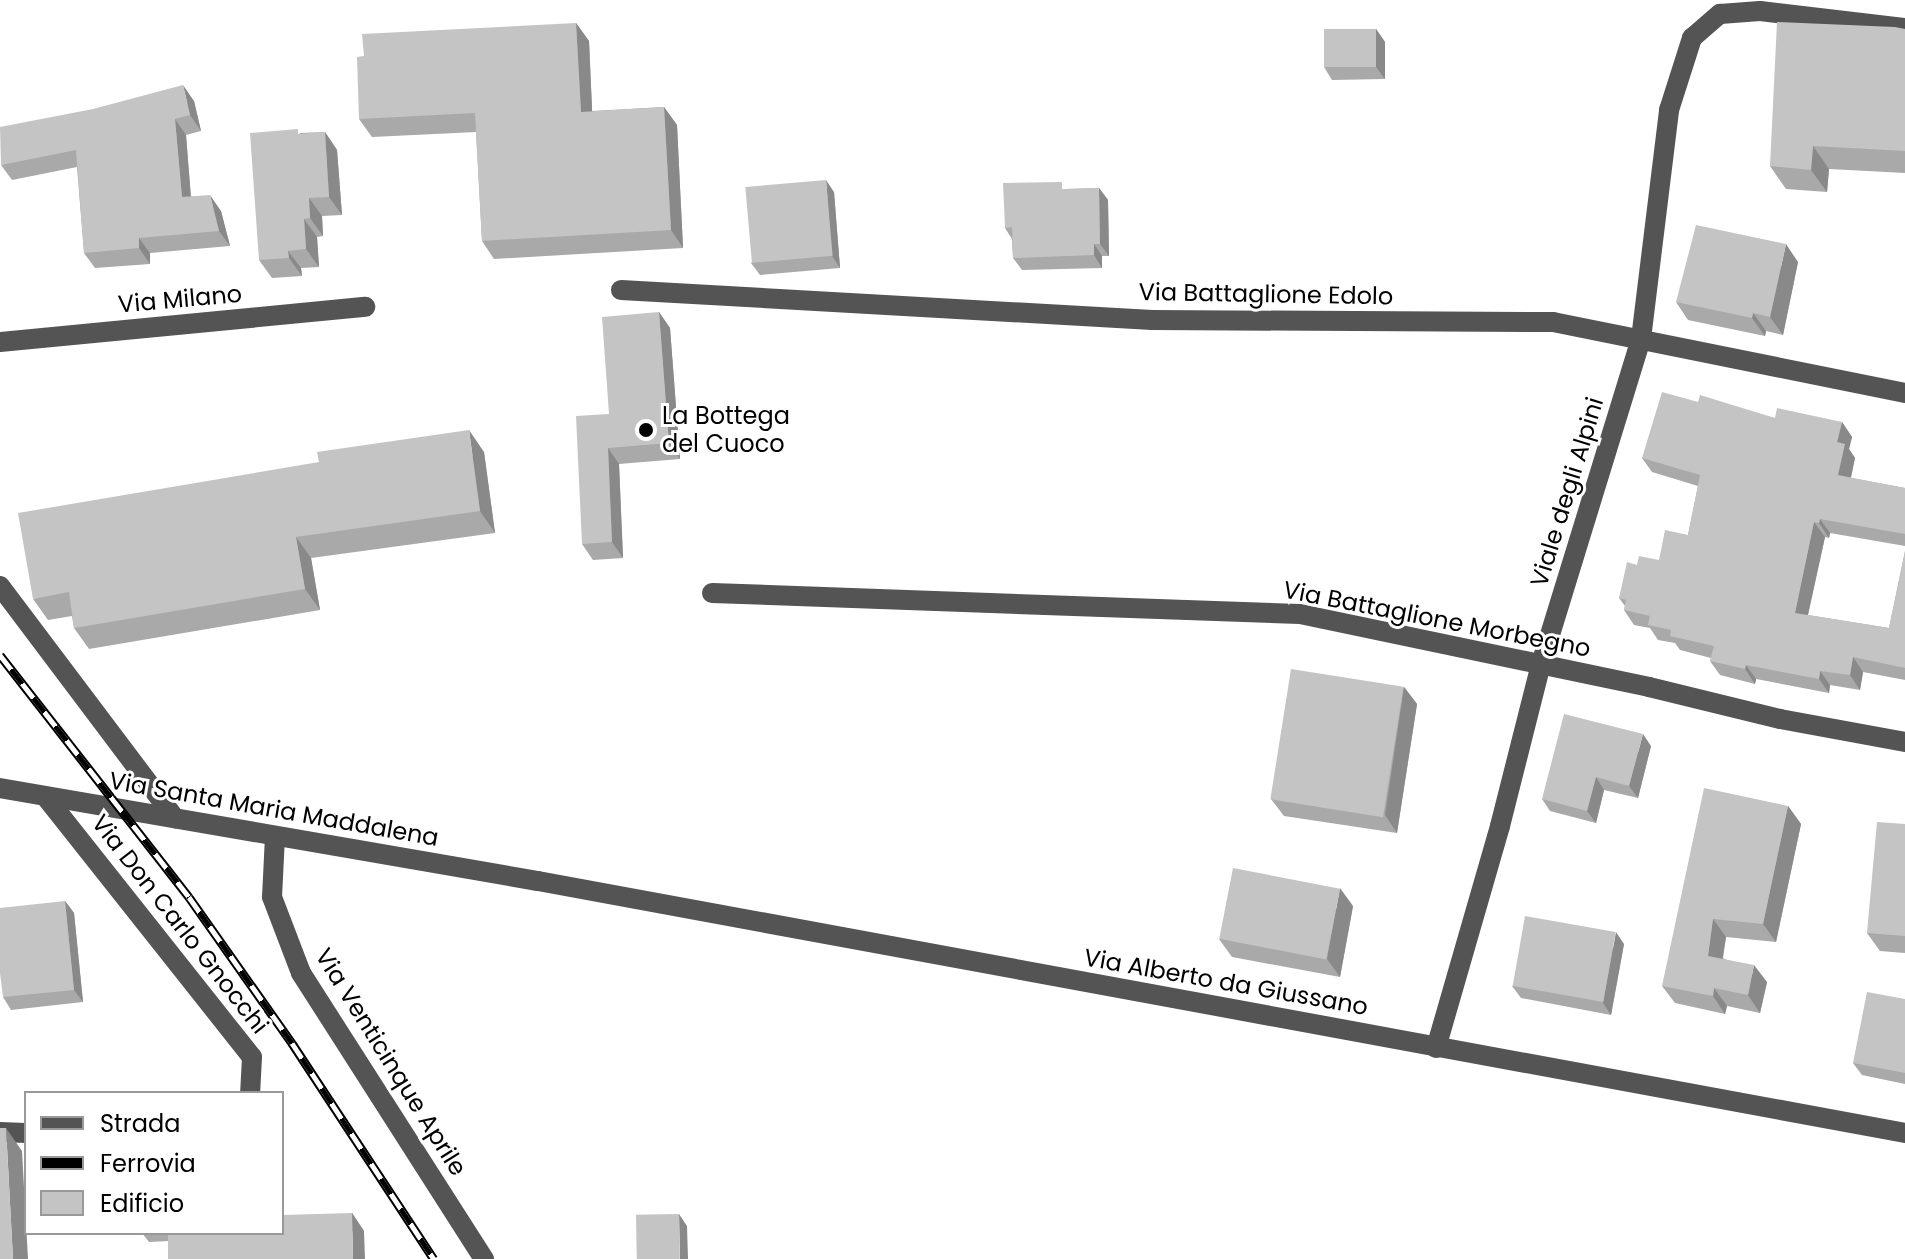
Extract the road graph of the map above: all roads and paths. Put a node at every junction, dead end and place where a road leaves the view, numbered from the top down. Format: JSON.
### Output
{"nodes":[{"id":1,"x":1905,"y":28,"type":"edge"},
{"id":2,"x":621,"y":290,"type":"dead end"},
{"id":3,"x":365,"y":307,"type":"dead end"},
{"id":4,"x":1641,"y":339,"type":"junction"},
{"id":5,"x":0,"y":342,"type":"edge"},
{"id":6,"x":1905,"y":393,"type":"edge"},
{"id":7,"x":0,"y":586,"type":"edge"},
{"id":8,"x":712,"y":593,"type":"dead end"},
{"id":9,"x":1541,"y":664,"type":"junction"},
{"id":10,"x":1905,"y":742,"type":"edge"},
{"id":11,"x":0,"y":788,"type":"edge"},
{"id":12,"x":45,"y":796,"type":"junction"},
{"id":13,"x":175,"y":818,"type":"junction"},
{"id":14,"x":275,"y":836,"type":"junction"},
{"id":15,"x":538,"y":881,"type":"joint"},
{"id":16,"x":1436,"y":1048,"type":"junction"},
{"id":17,"x":250,"y":1091,"type":"edge"},
{"id":18,"x":0,"y":1132,"type":"edge"},
{"id":19,"x":24,"y":1133,"type":"edge"},
{"id":20,"x":1905,"y":1133,"type":"edge"},
{"id":21,"x":484,"y":1259,"type":"edge"}],
"edges":[{"from":1,"to":4,"type":"street","name":"Viale degli Alpini"},
{"from":2,"to":4,"type":"street","name":"Via Battaglione Edolo"},
{"from":3,"to":5,"type":"street","name":"Via Milano"},
{"from":4,"to":6,"type":"street","name":"Via Battaglione Edolo"},
{"from":4,"to":9,"type":"street","name":"Viale degli Alpini"},
{"from":7,"to":13,"type":"street"},
{"from":8,"to":9,"type":"street","name":"Via Battaglione Morbegno"},
{"from":9,"to":10,"type":"street","name":"Via Battaglione Morbegno"},
{"from":9,"to":16,"type":"street","name":"Viale degli Alpini"},
{"from":11,"to":12,"type":"street","name":"Via Santa Maria Maddalena"},
{"from":12,"to":13,"type":"street","name":"Via Santa Maria Maddalena"},
{"from":12,"to":17,"type":"street","name":"Via Don Carlo Gnocchi"},
{"from":13,"to":14,"type":"street","name":"Via Santa Maria Maddalena"},
{"from":14,"to":15,"type":"street","name":"Via Santa Maria Maddalena"},
{"from":14,"to":21,"type":"street","name":"Via Venticinque Aprile"},
{"from":15,"to":16,"type":"street","name":"Via Alberto da Giussano"},
{"from":16,"to":20,"type":"street","name":"Via Alberto da Giussano"},
{"from":18,"to":19,"type":"street"}]}
